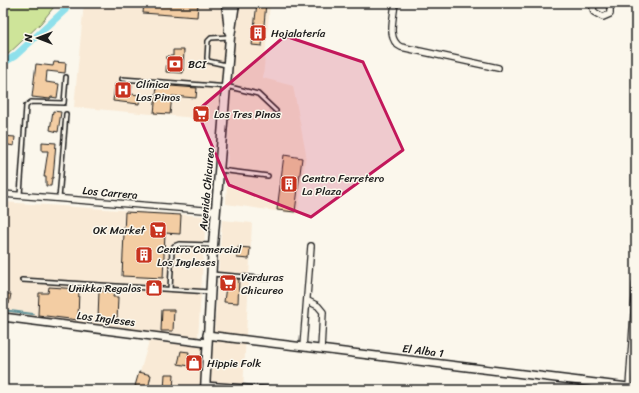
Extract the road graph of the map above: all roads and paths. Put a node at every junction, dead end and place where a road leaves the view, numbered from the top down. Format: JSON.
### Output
{"nodes":[{"id":1,"x":226,"y":3,"type":"edge"},
{"id":2,"x":235,"y":3,"type":"edge"},
{"id":3,"x":395,"y":3,"type":"edge"},
{"id":4,"x":595,"y":3,"type":"edge"},
{"id":5,"x":610,"y":3,"type":"edge"},
{"id":6,"x":230,"y":37,"type":"junction"},
{"id":7,"x":228,"y":65,"type":"junction"},
{"id":8,"x":498,"y":68,"type":"dead end"},
{"id":9,"x":66,"y":77,"type":"dead end"},
{"id":10,"x":122,"y":79,"type":"dead end"},
{"id":11,"x":227,"y":87,"type":"junction"},
{"id":12,"x":276,"y":111,"type":"dead end"},
{"id":13,"x":66,"y":114,"type":"dead end"},
{"id":14,"x":220,"y":170,"type":"junction"},
{"id":15,"x":268,"y":176,"type":"dead end"},
{"id":16,"x":3,"y":194,"type":"edge"},
{"id":17,"x":20,"y":196,"type":"junction"},
{"id":18,"x":59,"y":199,"type":"junction"},
{"id":19,"x":216,"y":211,"type":"junction"},
{"id":20,"x":213,"y":246,"type":"junction"},
{"id":21,"x":311,"y":246,"type":"dead end"},
{"id":22,"x":212,"y":274,"type":"junction"},
{"id":23,"x":269,"y":279,"type":"dead end"},
{"id":24,"x":22,"y":280,"type":"dead end"},
{"id":25,"x":636,"y":283,"type":"edge"},
{"id":26,"x":170,"y":289,"type":"junction"},
{"id":27,"x":210,"y":292,"type":"junction"},
{"id":28,"x":308,"y":301,"type":"junction"},
{"id":29,"x":3,"y":316,"type":"edge"},
{"id":30,"x":207,"y":339,"type":"junction"},
{"id":31,"x":304,"y":347,"type":"junction"},
{"id":32,"x":320,"y":349,"type":"junction"},
{"id":33,"x":205,"y":387,"type":"edge"},
{"id":34,"x":632,"y":388,"type":"edge"},
{"id":35,"x":176,"y":389,"type":"edge"},
{"id":36,"x":185,"y":390,"type":"edge"},
{"id":37,"x":288,"y":390,"type":"edge"}],
"edges":[{"from":1,"to":6,"type":"main road","name":"Avenida Chicureo"},
{"from":2,"to":6,"type":"main road","name":"Avenida Chicureo"},
{"from":3,"to":8,"type":"street"},
{"from":4,"to":5,"type":"street"},
{"from":6,"to":7,"type":"main road","name":"Avenida Chicureo"},
{"from":6,"to":7,"type":"lane"},
{"from":7,"to":11,"type":"main road","name":"Avenida Chicureo"},
{"from":9,"to":17,"type":"lane"},
{"from":10,"to":11,"type":"lane"},
{"from":11,"to":12,"type":"lane"},
{"from":11,"to":14,"type":"main road","name":"Avenida Chicureo"},
{"from":13,"to":18,"type":"lane"},
{"from":14,"to":15,"type":"lane"},
{"from":14,"to":19,"type":"main road","name":"Avenida Chicureo"},
{"from":16,"to":17,"type":"street","name":"Los Carrera"},
{"from":17,"to":18,"type":"street","name":"Los Carrera"},
{"from":18,"to":19,"type":"street","name":"Los Carrera"},
{"from":19,"to":20,"type":"main road","name":"Avenida Chicureo"},
{"from":20,"to":22,"type":"main road","name":"Avenida Chicureo"},
{"from":20,"to":26,"type":"lane"},
{"from":21,"to":28,"type":"street"},
{"from":22,"to":23,"type":"lane"},
{"from":22,"to":27,"type":"main road","name":"Avenida Chicureo"},
{"from":24,"to":26,"type":"lane"},
{"from":25,"to":34,"type":"street"},
{"from":26,"to":27,"type":"lane"},
{"from":27,"to":30,"type":"main road","name":"Avenida Chicureo"},
{"from":28,"to":31,"type":"street"},
{"from":28,"to":32,"type":"street"},
{"from":29,"to":30,"type":"street","name":"Los Ingleses"},
{"from":30,"to":31,"type":"street","name":"El Alba 1"},
{"from":30,"to":33,"type":"main road","name":"Avenida Chicureo"},
{"from":31,"to":32,"type":"street","name":"El Alba 1"},
{"from":32,"to":34,"type":"street","name":"El Alba 1"},
{"from":33,"to":37,"type":"lane"},
{"from":35,"to":36,"type":"lane"}]}
